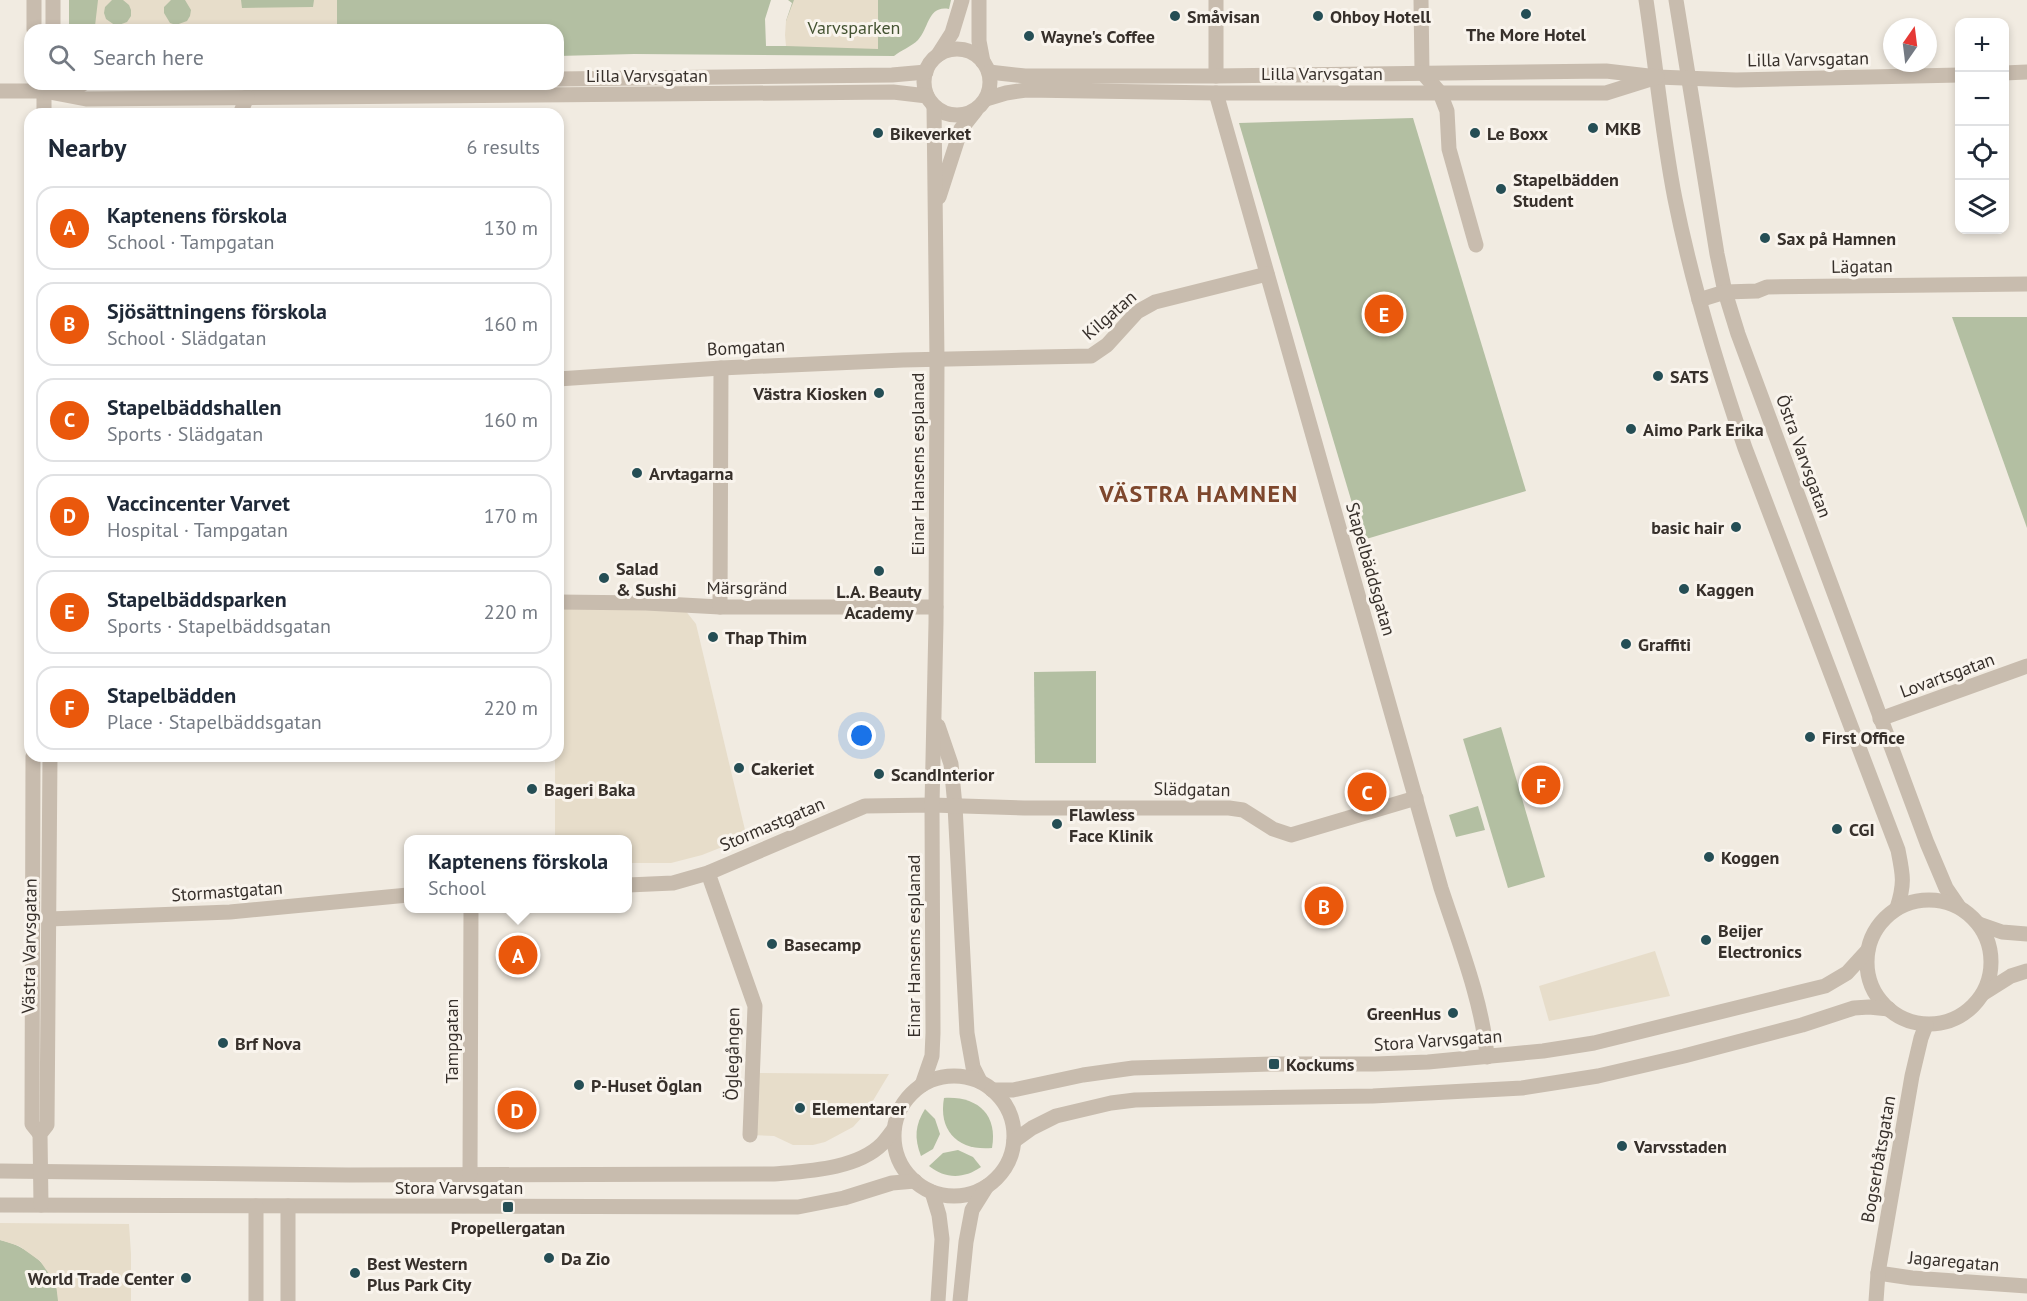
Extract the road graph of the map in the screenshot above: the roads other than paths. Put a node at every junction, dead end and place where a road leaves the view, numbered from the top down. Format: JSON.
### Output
{"nodes":[{"id":1,"x":34,"y":0,"type":"edge"},
{"id":2,"x":53,"y":0,"type":"edge"},
{"id":3,"x":962,"y":0,"type":"edge"},
{"id":4,"x":978,"y":0,"type":"edge"},
{"id":5,"x":1216,"y":0,"type":"edge"},
{"id":6,"x":1421,"y":0,"type":"edge"},
{"id":7,"x":1646,"y":0,"type":"edge"},
{"id":8,"x":1676,"y":0,"type":"edge"},
{"id":9,"x":34,"y":24,"type":"edge"},
{"id":10,"x":53,"y":24,"type":"edge"},
{"id":11,"x":939,"y":55,"type":"junction"},
{"id":12,"x":986,"y":67,"type":"junction"},
{"id":13,"x":926,"y":72,"type":"junction"},
{"id":14,"x":1422,"y":72,"type":"junction"},
{"id":15,"x":2027,"y":72,"type":"edge"},
{"id":16,"x":2009,"y":73,"type":"edge"},
{"id":17,"x":1955,"y":75,"type":"edge"},
{"id":18,"x":1216,"y":76,"type":"junction"},
{"id":19,"x":1657,"y":77,"type":"junction"},
{"id":20,"x":1689,"y":78,"type":"junction"},
{"id":21,"x":564,"y":79,"type":"edge"},
{"id":22,"x":24,"y":89,"type":"edge"},
{"id":23,"x":44,"y":90,"type":"edge"},
{"id":24,"x":52,"y":90,"type":"edge"},
{"id":25,"x":0,"y":91,"type":"edge"},
{"id":26,"x":1216,"y":93,"type":"junction"},
{"id":27,"x":1440,"y":93,"type":"junction"},
{"id":28,"x":247,"y":97,"type":"junction"},
{"id":29,"x":931,"y":101,"type":"junction"},
{"id":30,"x":982,"y":103,"type":"junction"},
{"id":31,"x":44,"y":108,"type":"edge"},
{"id":32,"x":242,"y":108,"type":"edge"},
{"id":33,"x":934,"y":214,"type":"junction"},
{"id":34,"x":1476,"y":245,"type":"dead end"},
{"id":35,"x":1267,"y":274,"type":"junction"},
{"id":36,"x":2027,"y":284,"type":"edge"},
{"id":37,"x":1725,"y":292,"type":"junction"},
{"id":38,"x":1699,"y":300,"type":"junction"},
{"id":39,"x":937,"y":359,"type":"junction"},
{"id":40,"x":721,"y":368,"type":"junction"},
{"id":41,"x":564,"y":379,"type":"edge"},
{"id":42,"x":564,"y":602,"type":"edge"},
{"id":43,"x":720,"y":607,"type":"junction"},
{"id":44,"x":936,"y":607,"type":"junction"},
{"id":45,"x":2027,"y":666,"type":"edge"},
{"id":46,"x":934,"y":714,"type":"junction"},
{"id":47,"x":1880,"y":719,"type":"junction"},
{"id":48,"x":33,"y":762,"type":"edge"},
{"id":49,"x":50,"y":762,"type":"edge"},
{"id":50,"x":1416,"y":798,"type":"junction"},
{"id":51,"x":932,"y":805,"type":"junction"},
{"id":52,"x":955,"y":806,"type":"junction"},
{"id":53,"x":708,"y":873,"type":"junction"},
{"id":54,"x":632,"y":885,"type":"edge"},
{"id":55,"x":404,"y":895,"type":"edge"},
{"id":56,"x":1959,"y":907,"type":"junction"},
{"id":57,"x":1898,"y":908,"type":"junction"},
{"id":58,"x":471,"y":913,"type":"edge"},
{"id":59,"x":49,"y":919,"type":"junction"},
{"id":60,"x":1979,"y":924,"type":"junction"},
{"id":61,"x":2027,"y":934,"type":"edge"},
{"id":62,"x":1868,"y":950,"type":"junction"},
{"id":63,"x":2027,"y":971,"type":"edge"},
{"id":64,"x":1984,"y":993,"type":"junction"},
{"id":65,"x":1889,"y":1009,"type":"junction"},
{"id":66,"x":1926,"y":1025,"type":"junction"},
{"id":67,"x":1487,"y":1057,"type":"junction"},
{"id":68,"x":922,"y":1085,"type":"junction"},
{"id":69,"x":986,"y":1086,"type":"junction"},
{"id":70,"x":894,"y":1129,"type":"junction"},
{"id":71,"x":40,"y":1134,"type":"junction"},
{"id":72,"x":750,"y":1135,"type":"dead end"},
{"id":73,"x":1014,"y":1141,"type":"junction"},
{"id":74,"x":0,"y":1171,"type":"edge"},
{"id":75,"x":41,"y":1172,"type":"junction"},
{"id":76,"x":470,"y":1174,"type":"junction"},
{"id":77,"x":915,"y":1181,"type":"junction"},
{"id":78,"x":987,"y":1186,"type":"junction"},
{"id":79,"x":932,"y":1192,"type":"junction"},
{"id":80,"x":0,"y":1205,"type":"edge"},
{"id":81,"x":41,"y":1205,"type":"junction"},
{"id":82,"x":256,"y":1206,"type":"junction"},
{"id":83,"x":288,"y":1206,"type":"junction"},
{"id":84,"x":1878,"y":1274,"type":"junction"},
{"id":85,"x":2027,"y":1286,"type":"edge"},
{"id":86,"x":256,"y":1301,"type":"edge"},
{"id":87,"x":288,"y":1301,"type":"edge"},
{"id":88,"x":938,"y":1301,"type":"edge"},
{"id":89,"x":960,"y":1301,"type":"edge"},
{"id":90,"x":1876,"y":1301,"type":"edge"}],
"edges":[{"from":1,"to":9,"type":"street"},
{"from":2,"to":10,"type":"street"},
{"from":3,"to":11,"type":"street"},
{"from":4,"to":12,"type":"street"},
{"from":5,"to":18,"type":"street"},
{"from":6,"to":14,"type":"street"},
{"from":7,"to":19,"type":"street"},
{"from":8,"to":20,"type":"street","name":"Östra Varvsgatan"},
{"from":11,"to":12,"type":"street"},
{"from":11,"to":13,"type":"street"},
{"from":12,"to":18,"type":"street","name":"Lilla Varvsgatan"},
{"from":12,"to":30,"type":"street"},
{"from":13,"to":21,"type":"street","name":"Lilla Varvsgatan"},
{"from":13,"to":29,"type":"street"},
{"from":14,"to":18,"type":"street","name":"Lilla Varvsgatan"},
{"from":14,"to":19,"type":"street","name":"Lilla Varvsgatan"},
{"from":14,"to":27,"type":"street"},
{"from":15,"to":16,"type":"street"},
{"from":17,"to":20,"type":"street","name":"Lilla Varvsgatan"},
{"from":19,"to":20,"type":"street","name":"Lilla Varvsgatan"},
{"from":19,"to":27,"type":"street","name":"Lilla Varvsgatan"},
{"from":19,"to":38,"type":"street"},
{"from":20,"to":37,"type":"street","name":"Östra Varvsgatan"},
{"from":22,"to":25,"type":"street","name":"Lilla Varvsgatan"},
{"from":23,"to":31,"type":"street"},
{"from":24,"to":28,"type":"street","name":"Lilla Varvsgatan"},
{"from":26,"to":27,"type":"street","name":"Lilla Varvsgatan"},
{"from":26,"to":30,"type":"street","name":"Lilla Varvsgatan"},
{"from":26,"to":35,"type":"street","name":"Stapelbäddsgatan"},
{"from":27,"to":34,"type":"street"},
{"from":28,"to":29,"type":"street","name":"Lilla Varvsgatan"},
{"from":28,"to":32,"type":"street"},
{"from":29,"to":30,"type":"street"},
{"from":29,"to":33,"type":"street","name":"Einar Hansens esplanad"},
{"from":30,"to":33,"type":"street","name":"Einar Hansens esplanad"},
{"from":33,"to":39,"type":"street","name":"Einar Hansens esplanad"},
{"from":35,"to":39,"type":"street","name":"Kilgatan"},
{"from":35,"to":50,"type":"street","name":"Stapelbäddsgatan"},
{"from":36,"to":37,"type":"street","name":"Lägatan"},
{"from":37,"to":38,"type":"street","name":"Lägatan"},
{"from":37,"to":47,"type":"street","name":"Östra Varvsgatan"},
{"from":38,"to":57,"type":"street"},
{"from":39,"to":40,"type":"street","name":"Bomgatan"},
{"from":39,"to":44,"type":"street","name":"Einar Hansens esplanad"},
{"from":40,"to":41,"type":"street","name":"Bomgatan"},
{"from":40,"to":43,"type":"street"},
{"from":42,"to":43,"type":"street","name":"Märsgränd"},
{"from":43,"to":44,"type":"street","name":"Märsgränd"},
{"from":44,"to":46,"type":"street","name":"Einar Hansens esplanad"},
{"from":45,"to":47,"type":"street","name":"Lovartsgatan"},
{"from":46,"to":51,"type":"street","name":"Einar Hansens esplanad"},
{"from":46,"to":52,"type":"street","name":"Einar Hansens esplanad"},
{"from":47,"to":56,"type":"street","name":"Östra Varvsgatan"},
{"from":48,"to":71,"type":"street","name":"Västra Varvsgatan"},
{"from":49,"to":59,"type":"street","name":"Västra Varvsgatan"},
{"from":50,"to":52,"type":"street","name":"Slädgatan"},
{"from":50,"to":67,"type":"street","name":"Stapelbäddsgatan"},
{"from":51,"to":52,"type":"street"},
{"from":51,"to":53,"type":"street","name":"Stormastgatan"},
{"from":51,"to":68,"type":"street","name":"Einar Hansens esplanad"},
{"from":52,"to":69,"type":"street","name":"Einar Hansens esplanad"},
{"from":53,"to":54,"type":"street","name":"Stormastgatan"},
{"from":53,"to":72,"type":"street","name":"Öglegången"},
{"from":55,"to":59,"type":"street","name":"Stormastgatan"},
{"from":56,"to":57,"type":"street","name":"Stora Varvsgatan"},
{"from":56,"to":60,"type":"street","name":"Stora Varvsgatan"},
{"from":57,"to":62,"type":"street","name":"Stora Varvsgatan"},
{"from":58,"to":76,"type":"street","name":"Tampgatan"},
{"from":59,"to":71,"type":"street","name":"Västra Varvsgatan"},
{"from":60,"to":61,"type":"street","name":"Stora Varvsgatan"},
{"from":60,"to":64,"type":"street","name":"Stora Varvsgatan"},
{"from":62,"to":65,"type":"street","name":"Stora Varvsgatan"},
{"from":62,"to":67,"type":"street","name":"Stora Varvsgatan"},
{"from":63,"to":64,"type":"street","name":"Stora Varvsgatan"},
{"from":64,"to":66,"type":"street","name":"Stora Varvsgatan"},
{"from":65,"to":66,"type":"street","name":"Stora Varvsgatan"},
{"from":65,"to":73,"type":"street","name":"Stora Varvsgatan"},
{"from":66,"to":84,"type":"street","name":"Bogserbåtsgatan"},
{"from":67,"to":69,"type":"street","name":"Stora Varvsgatan"},
{"from":68,"to":69,"type":"street","name":"Stora Varvsgatan"},
{"from":68,"to":70,"type":"street","name":"Stora Varvsgatan"},
{"from":69,"to":73,"type":"street"},
{"from":70,"to":76,"type":"street","name":"Stora Varvsgatan"},
{"from":70,"to":77,"type":"street"},
{"from":71,"to":75,"type":"street","name":"Västra Varvsgatan"},
{"from":73,"to":78,"type":"street"},
{"from":74,"to":75,"type":"street","name":"Stora Varvsgatan"},
{"from":75,"to":76,"type":"street","name":"Stora Varvsgatan"},
{"from":75,"to":81,"type":"street","name":"Västra Varvsgatan"},
{"from":77,"to":79,"type":"street"},
{"from":77,"to":83,"type":"street","name":"Stora Varvsgatan"},
{"from":78,"to":79,"type":"street"},
{"from":78,"to":89,"type":"street"},
{"from":79,"to":88,"type":"street"},
{"from":80,"to":81,"type":"street","name":"Stora Varvsgatan"},
{"from":81,"to":82,"type":"street","name":"Stora Varvsgatan"},
{"from":82,"to":83,"type":"street","name":"Stora Varvsgatan"},
{"from":82,"to":86,"type":"street"},
{"from":83,"to":87,"type":"street"},
{"from":84,"to":85,"type":"street","name":"Jagaregatan"},
{"from":84,"to":90,"type":"street","name":"Bogserbåtsgatan"}]}
